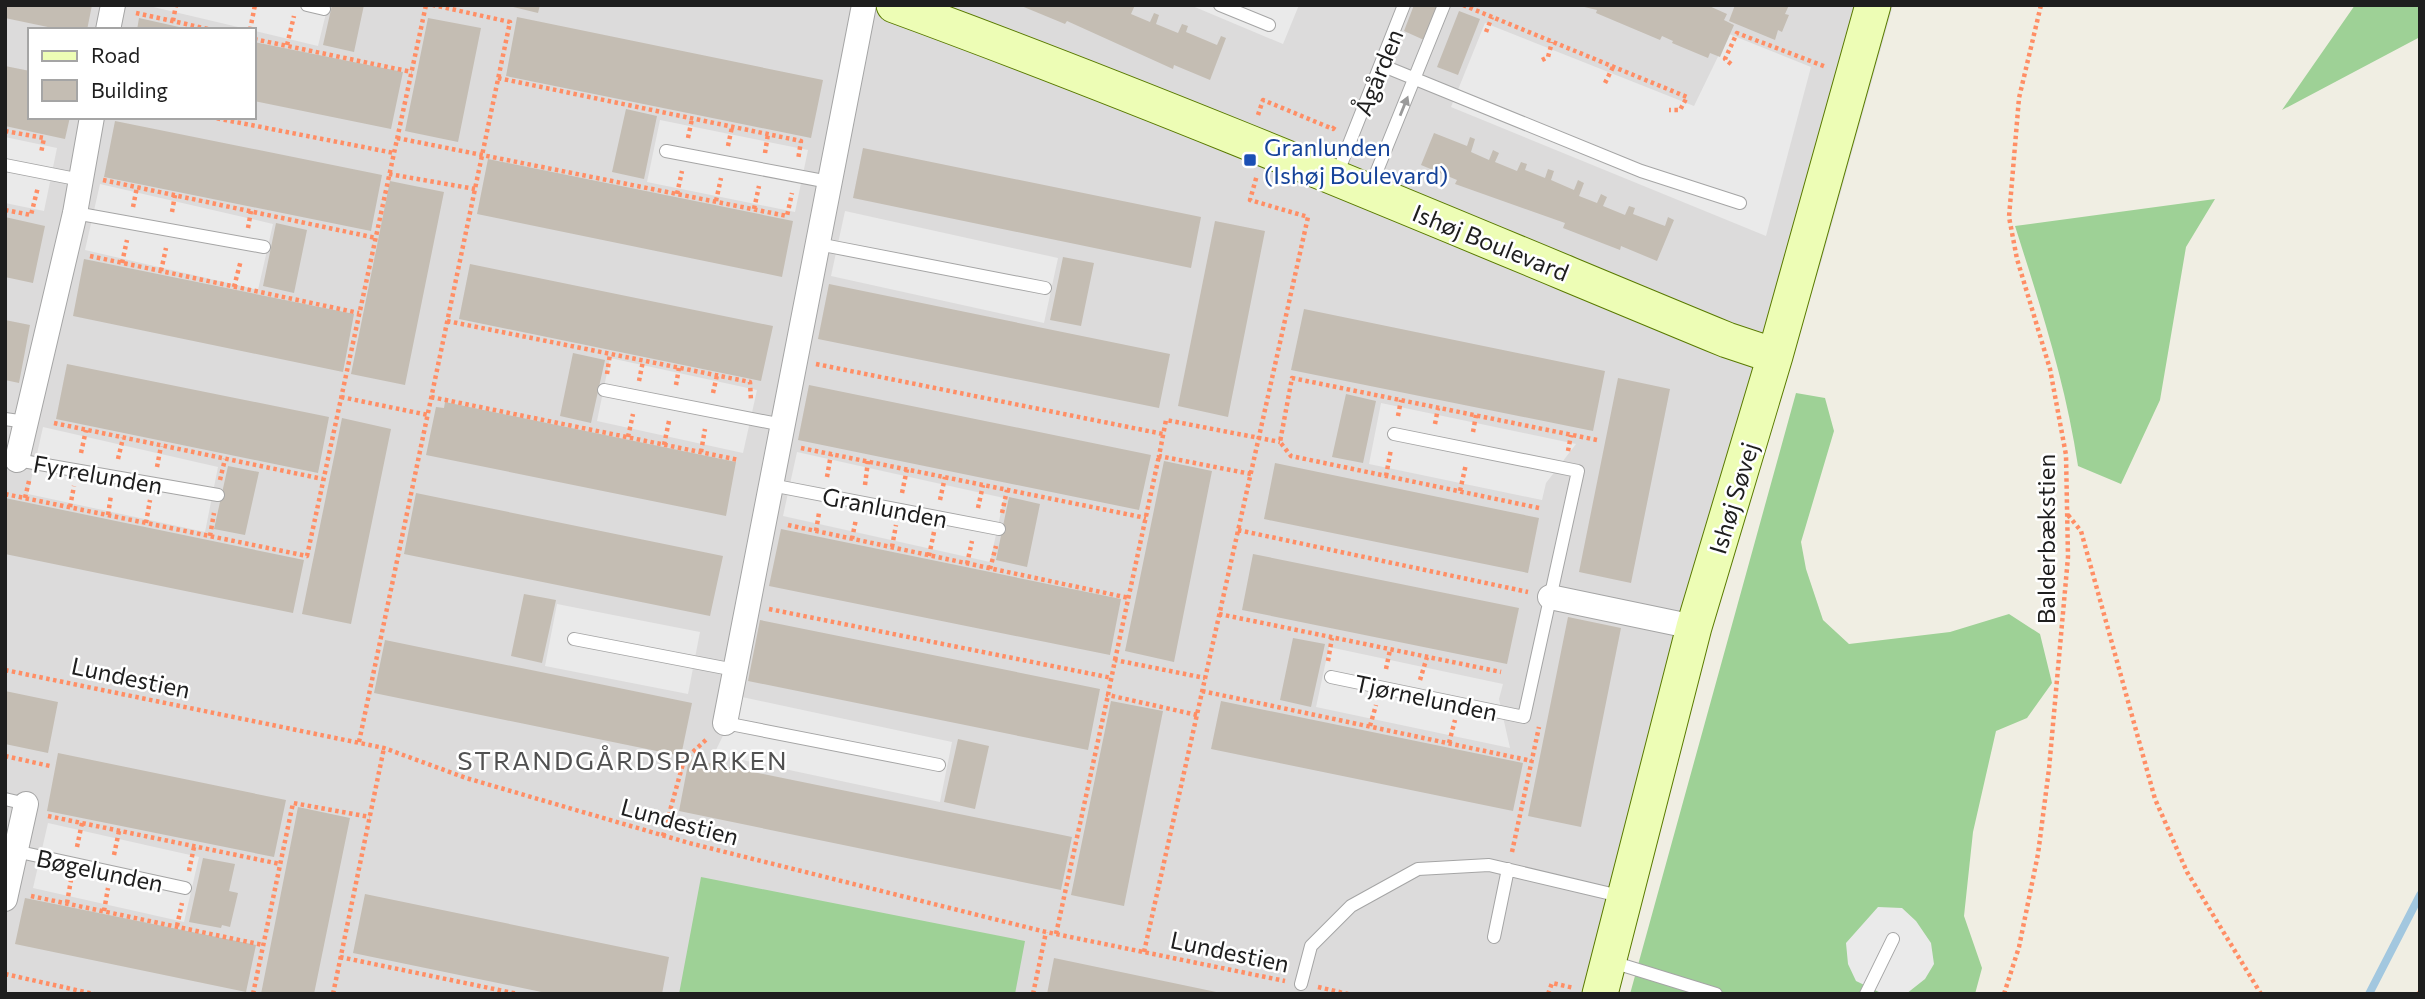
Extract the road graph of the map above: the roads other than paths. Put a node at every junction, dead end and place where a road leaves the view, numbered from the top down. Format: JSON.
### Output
{"nodes":[{"id":1,"x":307,"y":5,"type":"edge"},
{"id":2,"x":864,"y":5,"type":"edge"},
{"id":3,"x":894,"y":5,"type":"edge"},
{"id":4,"x":1220,"y":5,"type":"edge"},
{"id":5,"x":1404,"y":5,"type":"edge"},
{"id":6,"x":1444,"y":5,"type":"edge"},
{"id":7,"x":1873,"y":5,"type":"edge"},
{"id":8,"x":124,"y":9,"type":"edge"},
{"id":9,"x":324,"y":9,"type":"dead end"},
{"id":10,"x":1269,"y":25,"type":"dead end"},
{"id":11,"x":110,"y":28,"type":"edge"},
{"id":12,"x":1381,"y":65,"type":"junction"},
{"id":13,"x":1415,"y":79,"type":"junction"},
{"id":14,"x":92,"y":119,"type":"edge"},
{"id":15,"x":666,"y":150,"type":"dead end"},
{"id":16,"x":5,"y":165,"type":"edge"},
{"id":17,"x":81,"y":178,"type":"junction"},
{"id":18,"x":1335,"y":178,"type":"junction"},
{"id":19,"x":829,"y":183,"type":"junction"},
{"id":20,"x":1369,"y":192,"type":"junction"},
{"id":21,"x":1740,"y":204,"type":"dead end"},
{"id":22,"x":75,"y":213,"type":"junction"},
{"id":23,"x":818,"y":244,"type":"junction"},
{"id":24,"x":264,"y":247,"type":"dead end"},
{"id":25,"x":1045,"y":288,"type":"dead end"},
{"id":26,"x":1775,"y":356,"type":"junction"},
{"id":27,"x":604,"y":390,"type":"dead end"},
{"id":28,"x":15,"y":420,"type":"edge"},
{"id":29,"x":783,"y":425,"type":"junction"},
{"id":30,"x":1394,"y":434,"type":"dead end"},
{"id":31,"x":17,"y":460,"type":"joint"},
{"id":32,"x":771,"y":485,"type":"junction"},
{"id":33,"x":218,"y":495,"type":"dead end"},
{"id":34,"x":999,"y":529,"type":"dead end"},
{"id":35,"x":1550,"y":597,"type":"junction"},
{"id":36,"x":1694,"y":627,"type":"junction"},
{"id":37,"x":574,"y":639,"type":"dead end"},
{"id":38,"x":735,"y":670,"type":"junction"},
{"id":39,"x":1332,"y":677,"type":"dead end"},
{"id":40,"x":725,"y":723,"type":"joint"},
{"id":41,"x":939,"y":765,"type":"dead end"},
{"id":42,"x":16,"y":802,"type":"edge"},
{"id":43,"x":15,"y":851,"type":"junction"},
{"id":44,"x":1508,"y":869,"type":"junction"},
{"id":45,"x":185,"y":888,"type":"dead end"},
{"id":46,"x":1625,"y":897,"type":"junction"},
{"id":47,"x":5,"y":899,"type":"edge"},
{"id":48,"x":1494,"y":937,"type":"dead end"},
{"id":49,"x":1894,"y":939,"type":"dead end"},
{"id":50,"x":1605,"y":977,"type":"edge"},
{"id":51,"x":1301,"y":984,"type":"road end"},
{"id":52,"x":1716,"y":994,"type":"edge"},
{"id":53,"x":1866,"y":994,"type":"edge"}],
"edges":[{"from":1,"to":9,"type":"lane"},
{"from":2,"to":19,"type":"street"},
{"from":3,"to":18,"type":"street","name":"Ishøj Boulevard"},
{"from":4,"to":10,"type":"lane"},
{"from":5,"to":12,"type":"lane","name":"Ågården"},
{"from":6,"to":13,"type":"lane","name":"Ågården"},
{"from":7,"to":26,"type":"street","name":"Ishøj Søvej"},
{"from":8,"to":11,"type":"street"},
{"from":12,"to":13,"type":"lane"},
{"from":12,"to":18,"type":"lane","name":"Ågården"},
{"from":20,"to":13,"type":"lane","name":"Ågården","one_way":true},
{"from":13,"to":21,"type":"lane"},
{"from":14,"to":17,"type":"street","name":"Fyrrelunden"},
{"from":15,"to":19,"type":"lane"},
{"from":16,"to":17,"type":"lane"},
{"from":17,"to":22,"type":"street","name":"Fyrrelunden"},
{"from":18,"to":20,"type":"street","name":"Ishøj Boulevard"},
{"from":19,"to":23,"type":"street"},
{"from":20,"to":26,"type":"street","name":"Ishøj Boulevard"},
{"from":22,"to":24,"type":"lane"},
{"from":22,"to":28,"type":"street","name":"Fyrrelunden"},
{"from":23,"to":25,"type":"lane"},
{"from":23,"to":29,"type":"street"},
{"from":26,"to":36,"type":"street","name":"Ishøj Søvej"},
{"from":27,"to":29,"type":"lane"},
{"from":28,"to":31,"type":"street","name":"Fyrrelunden"},
{"from":29,"to":32,"type":"street"},
{"from":30,"to":35,"type":"lane","name":"Tjørnelunden"},
{"from":31,"to":33,"type":"lane","name":"Fyrrelunden"},
{"from":32,"to":34,"type":"lane","name":"Granlunden"},
{"from":32,"to":38,"type":"street"},
{"from":35,"to":36,"type":"street"},
{"from":35,"to":39,"type":"lane","name":"Tjørnelunden"},
{"from":36,"to":46,"type":"street","name":"Ishøj Søvej"},
{"from":37,"to":38,"type":"lane"},
{"from":38,"to":40,"type":"street"},
{"from":40,"to":41,"type":"lane"},
{"from":42,"to":43,"type":"street","name":"Bøgelunden"},
{"from":43,"to":45,"type":"lane","name":"Bøgelunden"},
{"from":43,"to":47,"type":"street","name":"Bøgelunden"},
{"from":44,"to":46,"type":"lane"},
{"from":44,"to":48,"type":"lane"},
{"from":44,"to":51,"type":"lane"},
{"from":46,"to":50,"type":"street","name":"Ishøj Søvej"},
{"from":49,"to":53,"type":"lane"},
{"from":50,"to":52,"type":"lane"}]}
